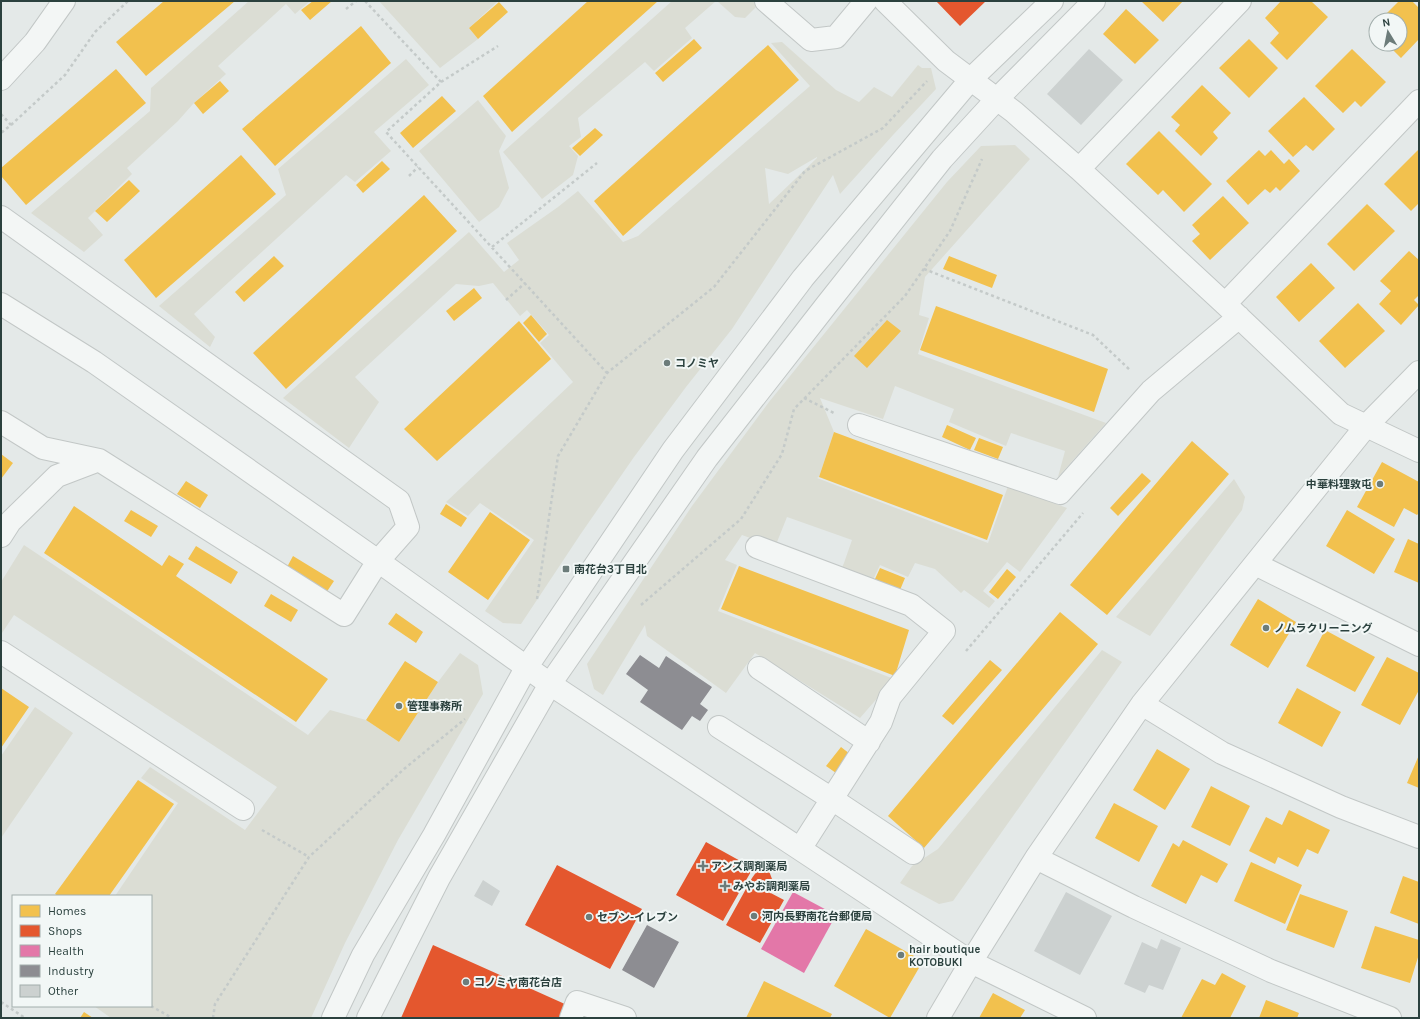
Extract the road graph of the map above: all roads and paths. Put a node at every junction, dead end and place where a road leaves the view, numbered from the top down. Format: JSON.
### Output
{"nodes":[{"id":1,"x":64,"y":1,"type":"edge"},
{"id":2,"x":128,"y":1,"type":"edge"},
{"id":3,"x":356,"y":1,"type":"edge"},
{"id":4,"x":365,"y":1,"type":"edge"},
{"id":5,"x":766,"y":1,"type":"edge"},
{"id":6,"x":866,"y":1,"type":"edge"},
{"id":7,"x":885,"y":1,"type":"edge"},
{"id":8,"x":1052,"y":1,"type":"edge"},
{"id":9,"x":1094,"y":1,"type":"edge"},
{"id":10,"x":1240,"y":1,"type":"edge"},
{"id":11,"x":346,"y":9,"type":"dead end"},
{"id":12,"x":498,"y":46,"type":"dead end"},
{"id":13,"x":946,"y":61,"type":"junction"},
{"id":14,"x":1,"y":79,"type":"edge"},
{"id":15,"x":971,"y":80,"type":"junction"},
{"id":16,"x":441,"y":82,"type":"junction"},
{"id":17,"x":997,"y":99,"type":"junction"},
{"id":18,"x":1419,"y":101,"type":"edge"},
{"id":19,"x":1,"y":114,"type":"edge"},
{"id":20,"x":11,"y":125,"type":"junction"},
{"id":21,"x":1,"y":133,"type":"edge"},
{"id":22,"x":984,"y":153,"type":"dead end"},
{"id":23,"x":597,"y":163,"type":"dead end"},
{"id":24,"x":418,"y":166,"type":"junction"},
{"id":25,"x":1079,"y":169,"type":"junction"},
{"id":26,"x":409,"y":176,"type":"dead end"},
{"id":27,"x":1,"y":217,"type":"edge"},
{"id":28,"x":492,"y":247,"type":"junction"},
{"id":29,"x":525,"y":283,"type":"junction"},
{"id":30,"x":506,"y":300,"type":"dead end"},
{"id":31,"x":1,"y":304,"type":"edge"},
{"id":32,"x":1232,"y":310,"type":"junction"},
{"id":33,"x":1419,"y":372,"type":"edge"},
{"id":34,"x":607,"y":373,"type":"junction"},
{"id":35,"x":804,"y":398,"type":"junction"},
{"id":36,"x":1,"y":422,"type":"edge"},
{"id":37,"x":859,"y":425,"type":"joint"},
{"id":38,"x":1367,"y":425,"type":"junction"},
{"id":39,"x":1419,"y":451,"type":"edge"},
{"id":40,"x":100,"y":460,"type":"junction"},
{"id":41,"x":1,"y":536,"type":"edge"},
{"id":42,"x":757,"y":547,"type":"dead end"},
{"id":43,"x":378,"y":561,"type":"junction"},
{"id":44,"x":1255,"y":564,"type":"junction"},
{"id":45,"x":536,"y":605,"type":"dead end"},
{"id":46,"x":636,"y":610,"type":"dead end"},
{"id":47,"x":1419,"y":644,"type":"edge"},
{"id":48,"x":1,"y":652,"type":"edge"},
{"id":49,"x":526,"y":668,"type":"junction"},
{"id":50,"x":759,"y":668,"type":"dead end"},
{"id":51,"x":550,"y":684,"type":"junction"},
{"id":52,"x":1142,"y":704,"type":"junction"},
{"id":53,"x":465,"y":718,"type":"dead end"},
{"id":54,"x":719,"y":727,"type":"dead end"},
{"id":55,"x":869,"y":742,"type":"junction"},
{"id":56,"x":832,"y":799,"type":"junction"},
{"id":57,"x":243,"y":809,"type":"dead end"},
{"id":58,"x":1419,"y":837,"type":"edge"},
{"id":59,"x":800,"y":848,"type":"junction"},
{"id":60,"x":913,"y":853,"type":"dead end"},
{"id":61,"x":1036,"y":858,"type":"junction"},
{"id":62,"x":971,"y":962,"type":"junction"},
{"id":63,"x":1,"y":1002,"type":"edge"},
{"id":64,"x":152,"y":1007,"type":"edge"},
{"id":65,"x":25,"y":1018,"type":"edge"},
{"id":66,"x":172,"y":1018,"type":"edge"},
{"id":67,"x":213,"y":1018,"type":"edge"},
{"id":68,"x":333,"y":1018,"type":"edge"},
{"id":69,"x":368,"y":1018,"type":"edge"},
{"id":70,"x":572,"y":1018,"type":"edge"},
{"id":71,"x":625,"y":1018,"type":"edge"},
{"id":72,"x":938,"y":1018,"type":"edge"},
{"id":73,"x":1085,"y":1018,"type":"edge"},
{"id":74,"x":1390,"y":1018,"type":"edge"}],
"edges":[{"from":1,"to":14,"type":"street"},
{"from":2,"to":20,"type":"path"},
{"from":3,"to":11,"type":"path"},
{"from":4,"to":16,"type":"path"},
{"from":5,"to":6,"type":"street"},
{"from":7,"to":13,"type":"street"},
{"from":8,"to":15,"type":"street"},
{"from":9,"to":17,"type":"street"},
{"from":10,"to":25,"type":"street"},
{"from":12,"to":16,"type":"path"},
{"from":13,"to":15,"type":"street"},
{"from":13,"to":34,"type":"path"},
{"from":15,"to":17,"type":"street"},
{"from":15,"to":49,"type":"street"},
{"from":16,"to":24,"type":"path"},
{"from":17,"to":25,"type":"street"},
{"from":17,"to":51,"type":"street"},
{"from":18,"to":32,"type":"street"},
{"from":19,"to":20,"type":"path"},
{"from":20,"to":21,"type":"path"},
{"from":22,"to":35,"type":"path"},
{"from":23,"to":28,"type":"path"},
{"from":24,"to":26,"type":"path"},
{"from":24,"to":28,"type":"path"},
{"from":25,"to":32,"type":"street"},
{"from":27,"to":43,"type":"street"},
{"from":28,"to":29,"type":"path"},
{"from":29,"to":30,"type":"path"},
{"from":29,"to":34,"type":"path"},
{"from":31,"to":43,"type":"street"},
{"from":32,"to":37,"type":"street"},
{"from":32,"to":38,"type":"street"},
{"from":33,"to":38,"type":"street"},
{"from":34,"to":45,"type":"path"},
{"from":35,"to":37,"type":"path"},
{"from":35,"to":46,"type":"path"},
{"from":36,"to":40,"type":"street"},
{"from":38,"to":39,"type":"street"},
{"from":38,"to":44,"type":"street"},
{"from":40,"to":41,"type":"street"},
{"from":40,"to":43,"type":"street"},
{"from":42,"to":55,"type":"street"},
{"from":43,"to":49,"type":"street"},
{"from":44,"to":47,"type":"street"},
{"from":44,"to":52,"type":"street"},
{"from":48,"to":57,"type":"street"},
{"from":49,"to":51,"type":"street"},
{"from":49,"to":68,"type":"street"},
{"from":50,"to":55,"type":"street"},
{"from":51,"to":59,"type":"street"},
{"from":51,"to":69,"type":"street"},
{"from":52,"to":58,"type":"street"},
{"from":52,"to":61,"type":"street"},
{"from":53,"to":67,"type":"path"},
{"from":54,"to":56,"type":"street"},
{"from":55,"to":56,"type":"street"},
{"from":56,"to":59,"type":"street"},
{"from":56,"to":60,"type":"street"},
{"from":59,"to":62,"type":"street"},
{"from":61,"to":62,"type":"street"},
{"from":61,"to":74,"type":"street"},
{"from":62,"to":72,"type":"street"},
{"from":62,"to":73,"type":"street"},
{"from":63,"to":65,"type":"path"},
{"from":64,"to":66,"type":"path"},
{"from":70,"to":71,"type":"street"}]}
